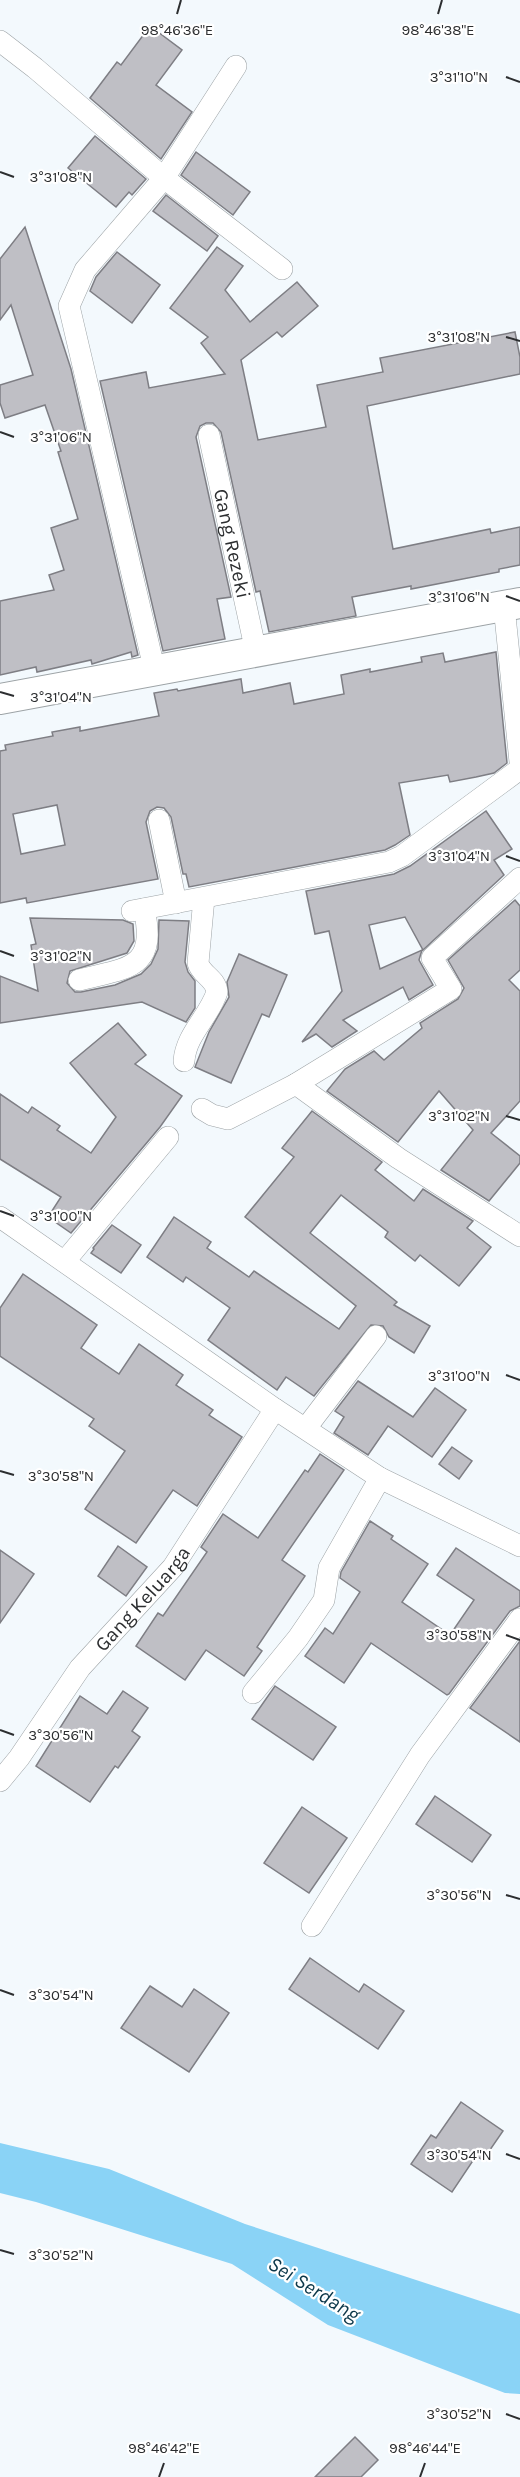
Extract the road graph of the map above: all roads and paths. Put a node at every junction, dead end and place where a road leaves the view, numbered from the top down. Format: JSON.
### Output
{"nodes":[{"id":1,"x":0,"y":40,"type":"edge"},
{"id":2,"x":236,"y":66,"type":"dead end"},
{"id":3,"x":164,"y":178,"type":"junction"},
{"id":4,"x":282,"y":269,"type":"dead end"},
{"id":5,"x":210,"y":435,"type":"dead end"},
{"id":6,"x":512,"y":605,"type":"edge"},
{"id":7,"x":256,"y":652,"type":"junction"},
{"id":8,"x":155,"y":672,"type":"junction"},
{"id":9,"x":0,"y":699,"type":"edge"},
{"id":10,"x":520,"y":762,"type":"edge"},
{"id":11,"x":520,"y":769,"type":"edge"},
{"id":12,"x":159,"y":820,"type":"dead end"},
{"id":13,"x":520,"y":878,"type":"edge"},
{"id":14,"x":204,"y":898,"type":"junction"},
{"id":15,"x":176,"y":903,"type":"junction"},
{"id":16,"x":79,"y":980,"type":"dead end"},
{"id":17,"x":184,"y":1061,"type":"dead end"},
{"id":18,"x":296,"y":1084,"type":"junction"},
{"id":19,"x":202,"y":1109,"type":"dead end"},
{"id":20,"x":168,"y":1137,"type":"dead end"},
{"id":21,"x":0,"y":1217,"type":"edge"},
{"id":22,"x":520,"y":1236,"type":"edge"},
{"id":23,"x":65,"y":1261,"type":"junction"},
{"id":24,"x":376,"y":1336,"type":"dead end"},
{"id":25,"x":275,"y":1409,"type":"junction"},
{"id":26,"x":306,"y":1428,"type":"junction"},
{"id":27,"x":380,"y":1478,"type":"junction"},
{"id":28,"x":520,"y":1546,"type":"edge"},
{"id":29,"x":520,"y":1619,"type":"edge"},
{"id":30,"x":253,"y":1693,"type":"dead end"},
{"id":31,"x":0,"y":1780,"type":"edge"},
{"id":32,"x":312,"y":1926,"type":"dead end"}],
"edges":[{"from":1,"to":3,"type":"street"},
{"from":2,"to":3,"type":"street"},
{"from":3,"to":4,"type":"street"},
{"from":3,"to":8,"type":"street"},
{"from":5,"to":7,"type":"street","name":"Gang Rezeki"},
{"from":6,"to":7,"type":"main road"},
{"from":6,"to":10,"type":"street"},
{"from":7,"to":8,"type":"main road"},
{"from":8,"to":9,"type":"main road"},
{"from":11,"to":14,"type":"street"},
{"from":12,"to":15,"type":"street"},
{"from":13,"to":18,"type":"street"},
{"from":14,"to":15,"type":"street"},
{"from":14,"to":17,"type":"street"},
{"from":15,"to":16,"type":"street"},
{"from":18,"to":19,"type":"street"},
{"from":18,"to":22,"type":"street"},
{"from":20,"to":23,"type":"street"},
{"from":21,"to":23,"type":"street"},
{"from":23,"to":25,"type":"street"},
{"from":24,"to":26,"type":"street"},
{"from":25,"to":26,"type":"street"},
{"from":25,"to":31,"type":"street","name":"Gang Keluarga"},
{"from":26,"to":27,"type":"street"},
{"from":27,"to":28,"type":"street"},
{"from":27,"to":30,"type":"street"},
{"from":29,"to":32,"type":"street"}]}
